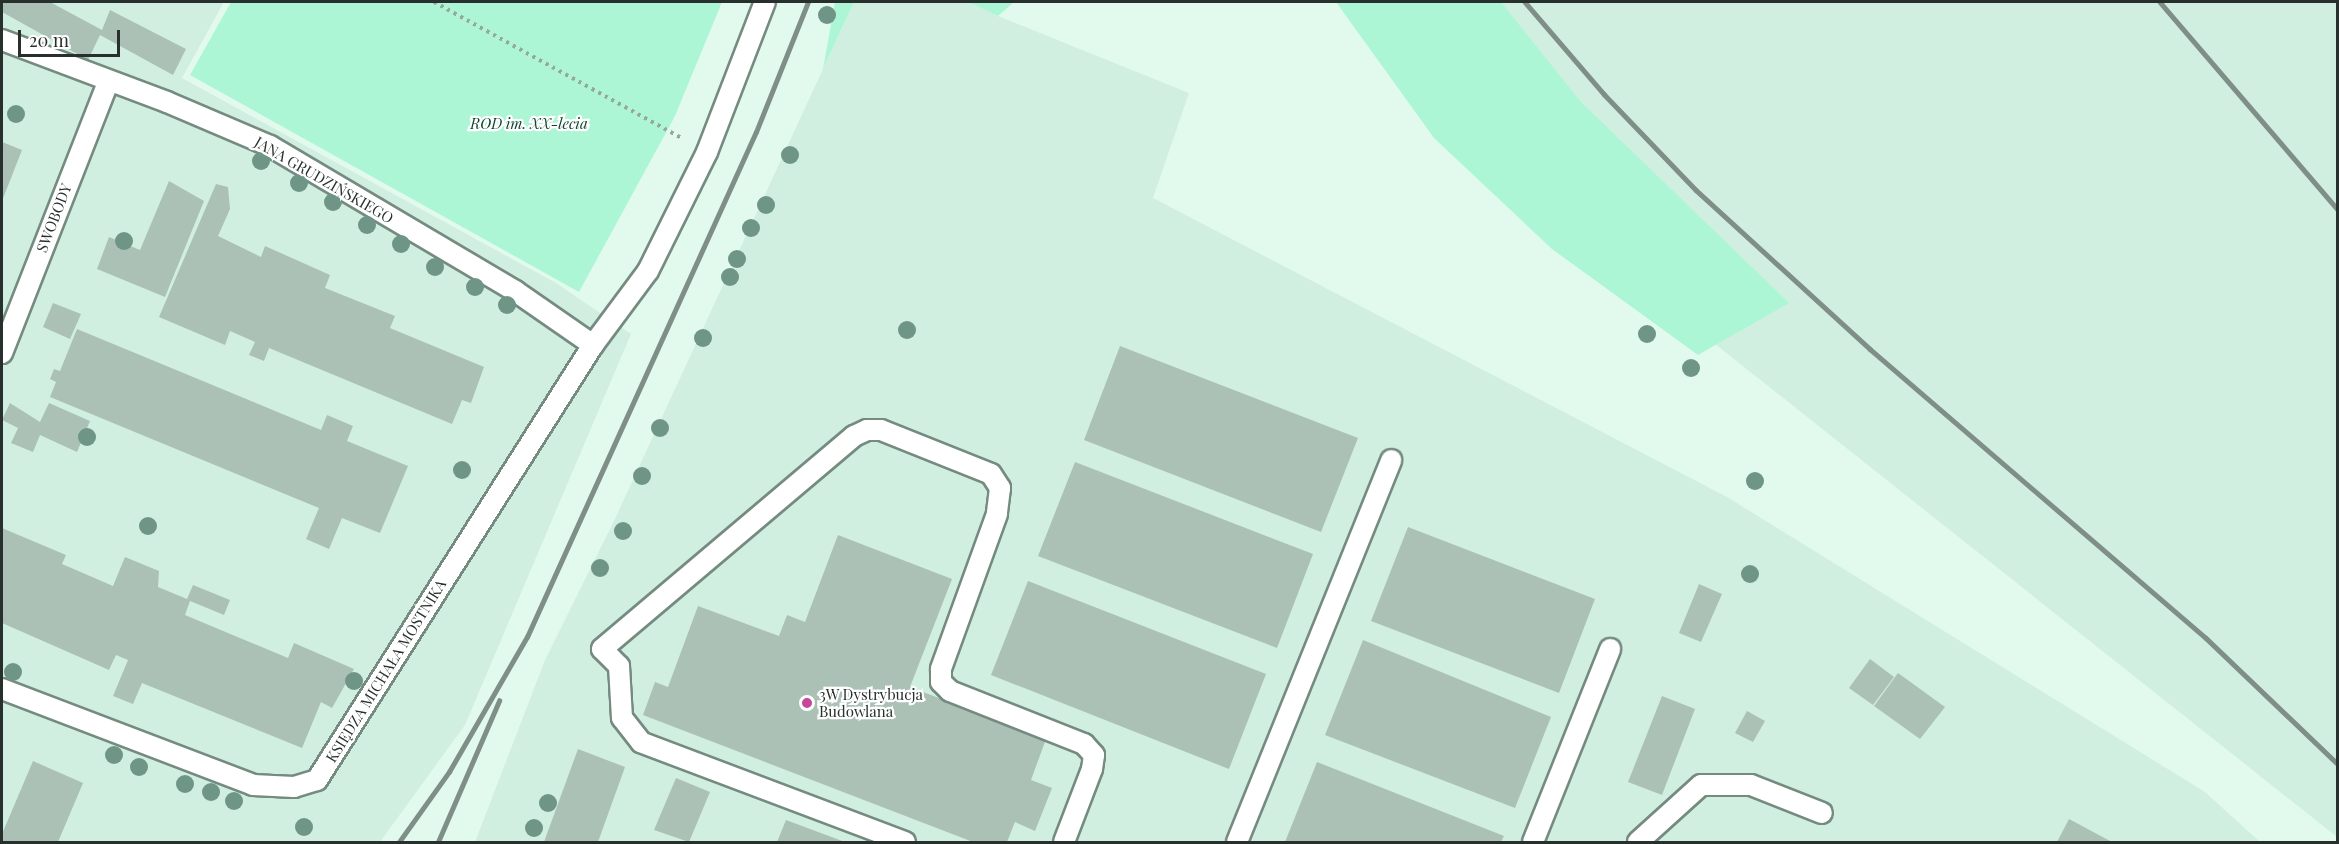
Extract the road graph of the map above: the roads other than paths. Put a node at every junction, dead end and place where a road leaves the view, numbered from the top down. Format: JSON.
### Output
{"nodes":[{"id":1,"x":765,"y":2,"type":"edge"},
{"id":2,"x":2,"y":40,"type":"edge"},
{"id":3,"x":108,"y":83,"type":"junction"},
{"id":4,"x":593,"y":345,"type":"junction"},
{"id":5,"x":2,"y":352,"type":"edge"},
{"id":6,"x":1391,"y":460,"type":"dead end"},
{"id":7,"x":1610,"y":649,"type":"dead end"},
{"id":8,"x":3,"y":694,"type":"edge"},
{"id":9,"x":1822,"y":813,"type":"dead end"},
{"id":10,"x":905,"y":843,"type":"edge"},
{"id":11,"x":1064,"y":843,"type":"edge"},
{"id":12,"x":1237,"y":843,"type":"edge"},
{"id":13,"x":1533,"y":843,"type":"edge"},
{"id":14,"x":1638,"y":843,"type":"edge"}],
"edges":[{"from":1,"to":4,"type":"lane","name":"KSIĘDZA MICHAŁA MOSTNIKA"},
{"from":2,"to":3,"type":"lane","name":"JANA GRUDZIŃSKIEGO"},
{"from":3,"to":4,"type":"lane","name":"JANA GRUDZIŃSKIEGO"},
{"from":3,"to":5,"type":"lane","name":"SWOBODY"},
{"from":4,"to":8,"type":"lane","name":"KSIĘDZA MICHAŁA MOSTNIKA"},
{"from":6,"to":12,"type":"lane"},
{"from":7,"to":13,"type":"lane"},
{"from":9,"to":14,"type":"lane"},
{"from":10,"to":11,"type":"lane"}]}
